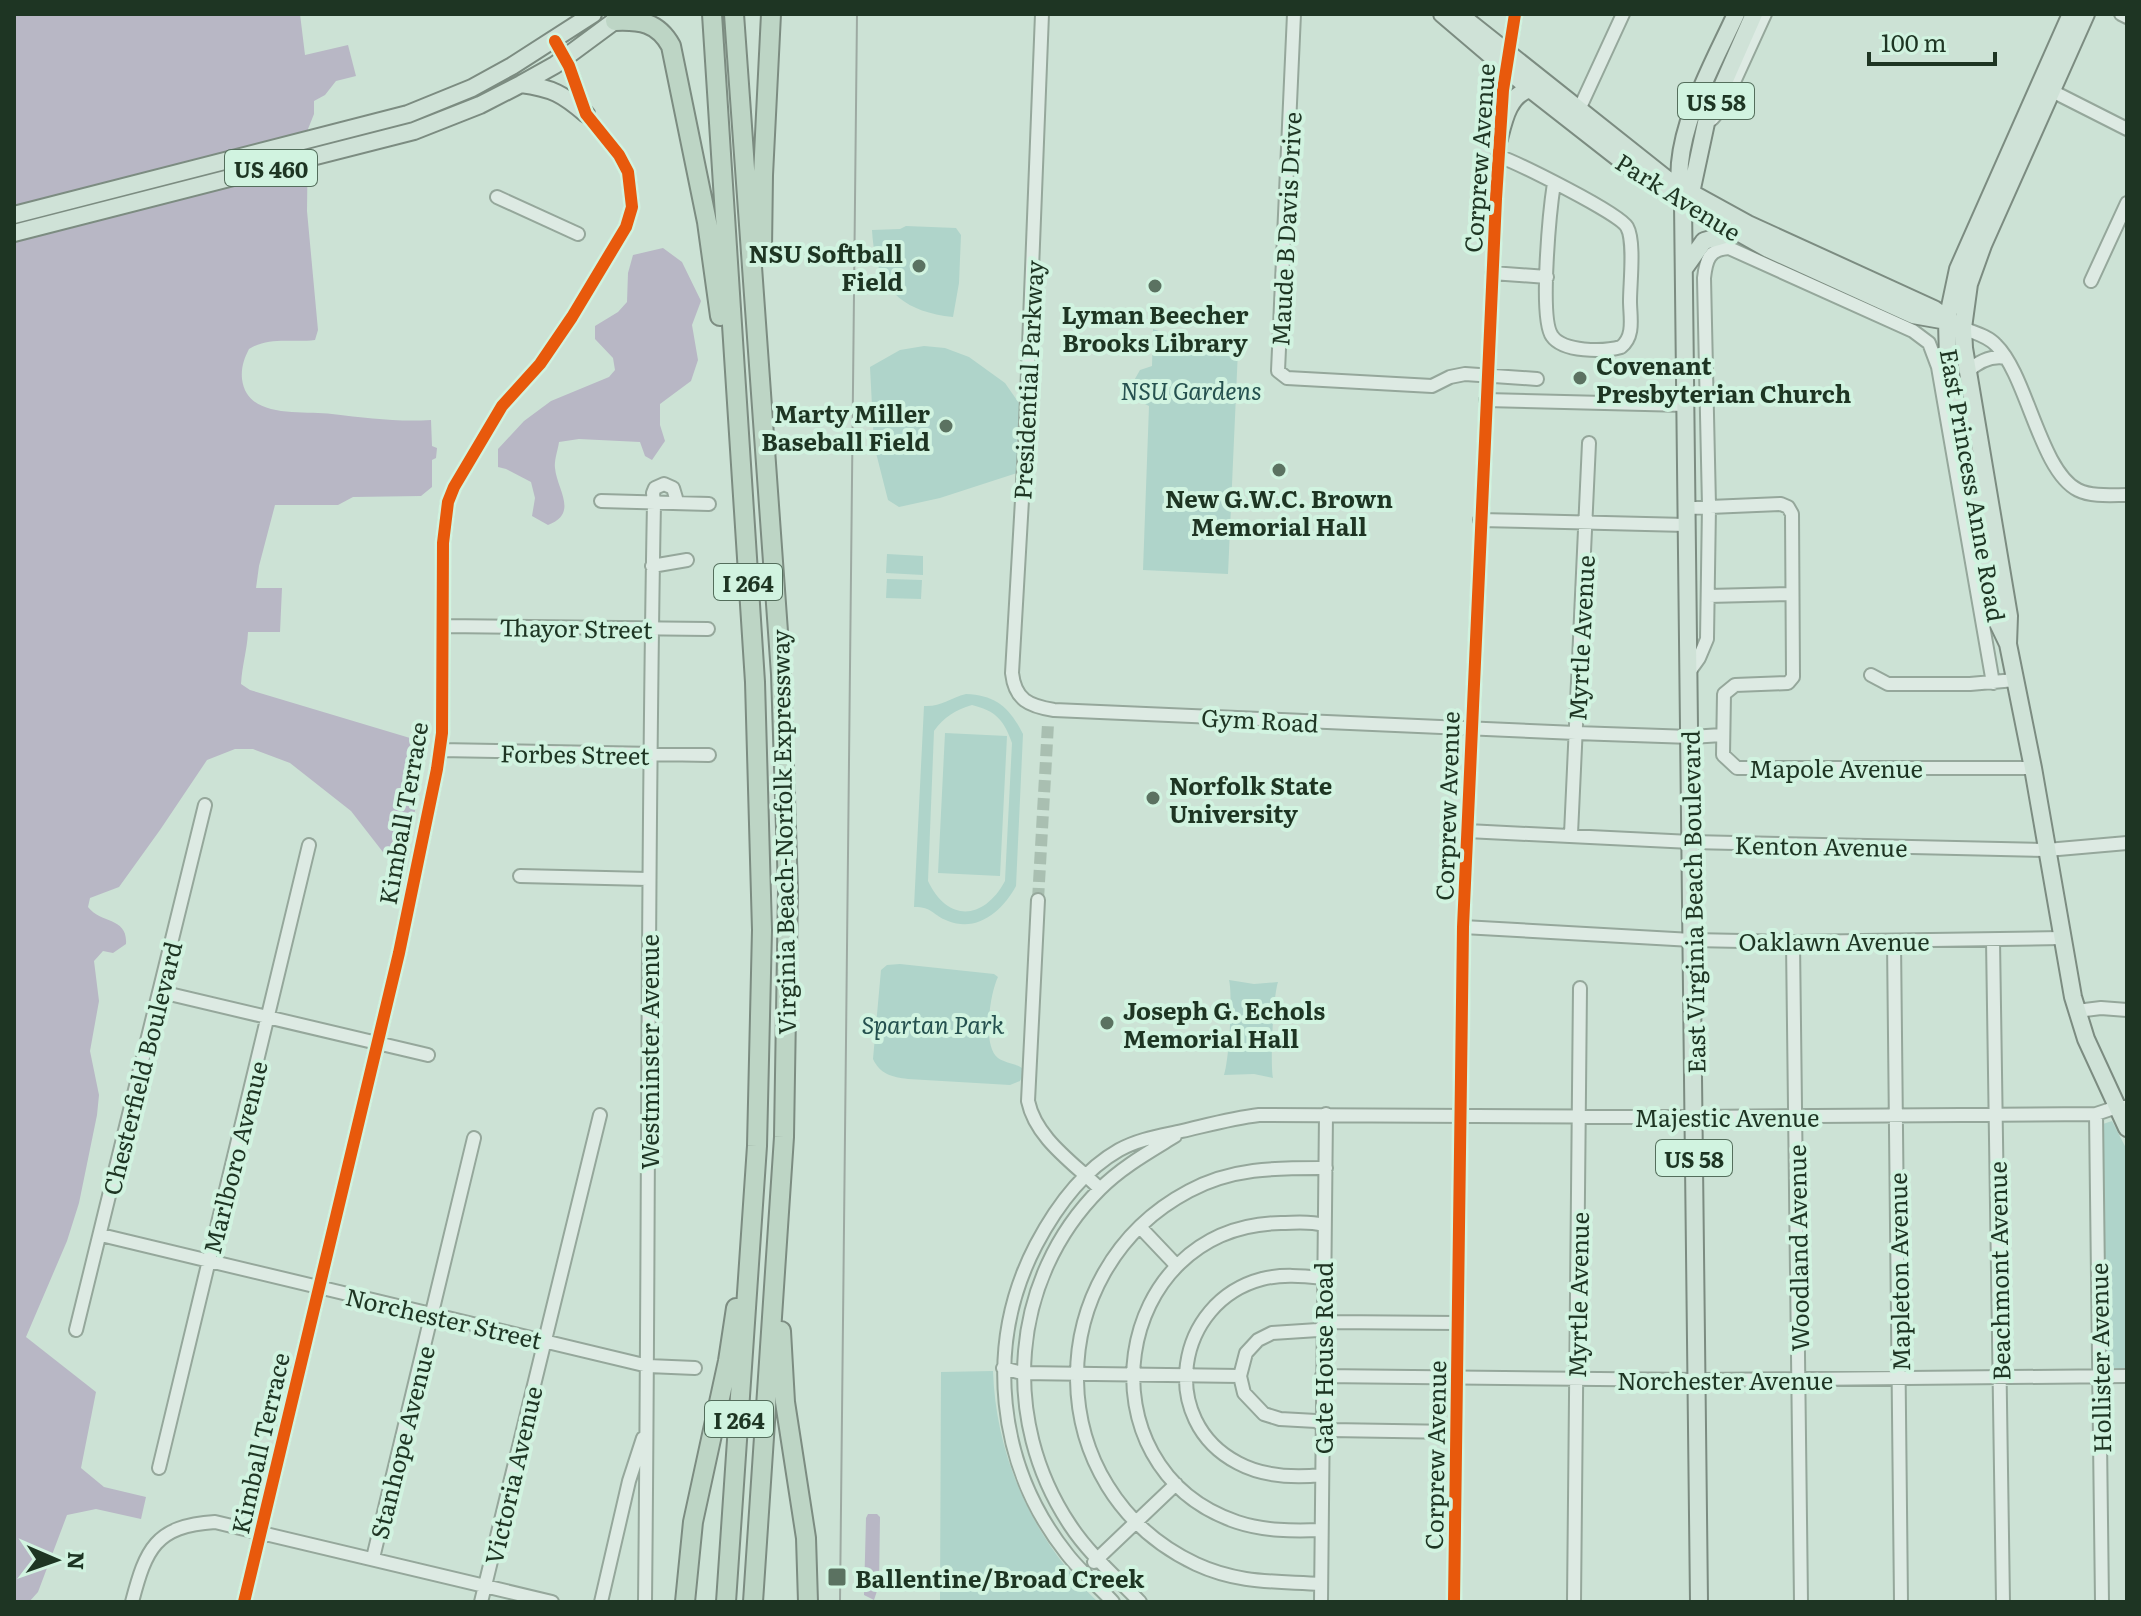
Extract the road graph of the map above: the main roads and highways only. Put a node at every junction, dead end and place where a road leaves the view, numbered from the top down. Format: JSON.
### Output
{"nodes":[{"id":1,"x":593,"y":14,"type":"edge"},
{"id":2,"x":712,"y":14,"type":"edge"},
{"id":3,"x":734,"y":14,"type":"edge"},
{"id":4,"x":771,"y":14,"type":"edge"},
{"id":5,"x":1442,"y":14,"type":"edge"},
{"id":6,"x":1459,"y":14,"type":"edge"},
{"id":7,"x":1736,"y":14,"type":"edge"},
{"id":8,"x":1754,"y":14,"type":"edge"},
{"id":9,"x":2071,"y":14,"type":"edge"},
{"id":10,"x":2086,"y":14,"type":"edge"},
{"id":11,"x":620,"y":17,"type":"edge"},
{"id":12,"x":1507,"y":61,"type":"junction"},
{"id":13,"x":521,"y":84,"type":"junction"},
{"id":14,"x":2046,"y":88,"type":"junction"},
{"id":15,"x":1530,"y":89,"type":"junction"},
{"id":16,"x":586,"y":114,"type":"road end"},
{"id":17,"x":1576,"y":116,"type":"junction"},
{"id":18,"x":1684,"y":144,"type":"junction"},
{"id":19,"x":1499,"y":147,"type":"road end"},
{"id":20,"x":1647,"y":165,"type":"junction"},
{"id":21,"x":1684,"y":194,"type":"junction"},
{"id":22,"x":14,"y":215,"type":"edge"},
{"id":23,"x":1735,"y":232,"type":"junction"},
{"id":24,"x":14,"y":233,"type":"edge"},
{"id":25,"x":1684,"y":269,"type":"junction"},
{"id":26,"x":1947,"y":321,"type":"junction"},
{"id":27,"x":1963,"y":328,"type":"junction"},
{"id":28,"x":736,"y":405,"type":"junction"},
{"id":29,"x":763,"y":431,"type":"junction"},
{"id":30,"x":2008,"y":644,"type":"junction"},
{"id":31,"x":2122,"y":1107,"type":"edge"},
{"id":32,"x":2127,"y":1128,"type":"edge"},
{"id":33,"x":751,"y":1247,"type":"junction"},
{"id":34,"x":777,"y":1252,"type":"junction"},
{"id":35,"x":726,"y":1597,"type":"edge"},
{"id":36,"x":753,"y":1597,"type":"edge"},
{"id":37,"x":685,"y":1602,"type":"edge"},
{"id":38,"x":808,"y":1602,"type":"edge"},
{"id":39,"x":1699,"y":1602,"type":"edge"}],
"edges":[{"from":1,"to":22,"type":"main road","number":"US 460"},
{"from":2,"to":28,"type":"highway","name":"Virginia Beach-Norfolk Expressway","number":"I 264"},
{"from":3,"to":29,"type":"highway","name":"Virginia Beach-Norfolk Expressway","number":"I 264"},
{"from":4,"to":29,"type":"highway"},
{"from":5,"to":12,"type":"main road","name":"Park Avenue"},
{"from":6,"to":12,"type":"main road","name":"Park Avenue"},
{"from":7,"to":18,"type":"main road","name":"East Virginia Beach Boulevard","number":"US 58"},
{"from":8,"to":21,"type":"main road","name":"East Virginia Beach Boulevard","number":"US 58"},
{"from":9,"to":14,"type":"main road","name":"East Princess Anne Road"},
{"from":10,"to":14,"type":"main road","name":"East Princess Anne Road"},
{"from":11,"to":13,"type":"main road","number":"US 460"},
{"from":11,"to":28,"type":"highway"},
{"from":12,"to":15,"type":"main road","name":"Park Avenue"},
{"from":12,"to":17,"type":"main road","name":"Park Avenue"},
{"from":13,"to":16,"type":"main road"},
{"from":13,"to":24,"type":"main road","number":"US 460"},
{"from":14,"to":26,"type":"main road","name":"East Princess Anne Road"},
{"from":14,"to":27,"type":"main road","name":"East Princess Anne Road"},
{"from":15,"to":17,"type":"main road","name":"Park Avenue"},
{"from":15,"to":19,"type":"main road"},
{"from":17,"to":20,"type":"main road","name":"Park Avenue"},
{"from":17,"to":21,"type":"main road","name":"Park Avenue"},
{"from":18,"to":20,"type":"main road"},
{"from":18,"to":21,"type":"main road","name":"East Virginia Beach Boulevard","number":"US 58"},
{"from":20,"to":21,"type":"main road","name":"Park Avenue"},
{"from":21,"to":23,"type":"main road","name":"Park Avenue"},
{"from":21,"to":25,"type":"main road","name":"East Virginia Beach Boulevard","number":"US 58"},
{"from":21,"to":26,"type":"main road","name":"Park Avenue"},
{"from":23,"to":25,"type":"main road"},
{"from":23,"to":26,"type":"main road","name":"Park Avenue"},
{"from":25,"to":39,"type":"main road","name":"East Virginia Beach Boulevard","number":"US 58"},
{"from":26,"to":27,"type":"main road","name":"Park Avenue"},
{"from":26,"to":30,"type":"main road","name":"East Princess Anne Road"},
{"from":27,"to":30,"type":"main road","name":"East Princess Anne Road"},
{"from":28,"to":33,"type":"highway","name":"Virginia Beach-Norfolk Expressway","number":"I 264"},
{"from":29,"to":34,"type":"highway","name":"Virginia Beach-Norfolk Expressway","number":"I 264"},
{"from":30,"to":31,"type":"main road","name":"East Princess Anne Road"},
{"from":31,"to":32,"type":"main road","name":"East Princess Anne Road"},
{"from":33,"to":35,"type":"highway","name":"Virginia Beach-Norfolk Expressway","number":"I 264"},
{"from":33,"to":37,"type":"highway"},
{"from":34,"to":36,"type":"highway","name":"Virginia Beach-Norfolk Expressway","number":"I 264"},
{"from":34,"to":38,"type":"highway"}]}
